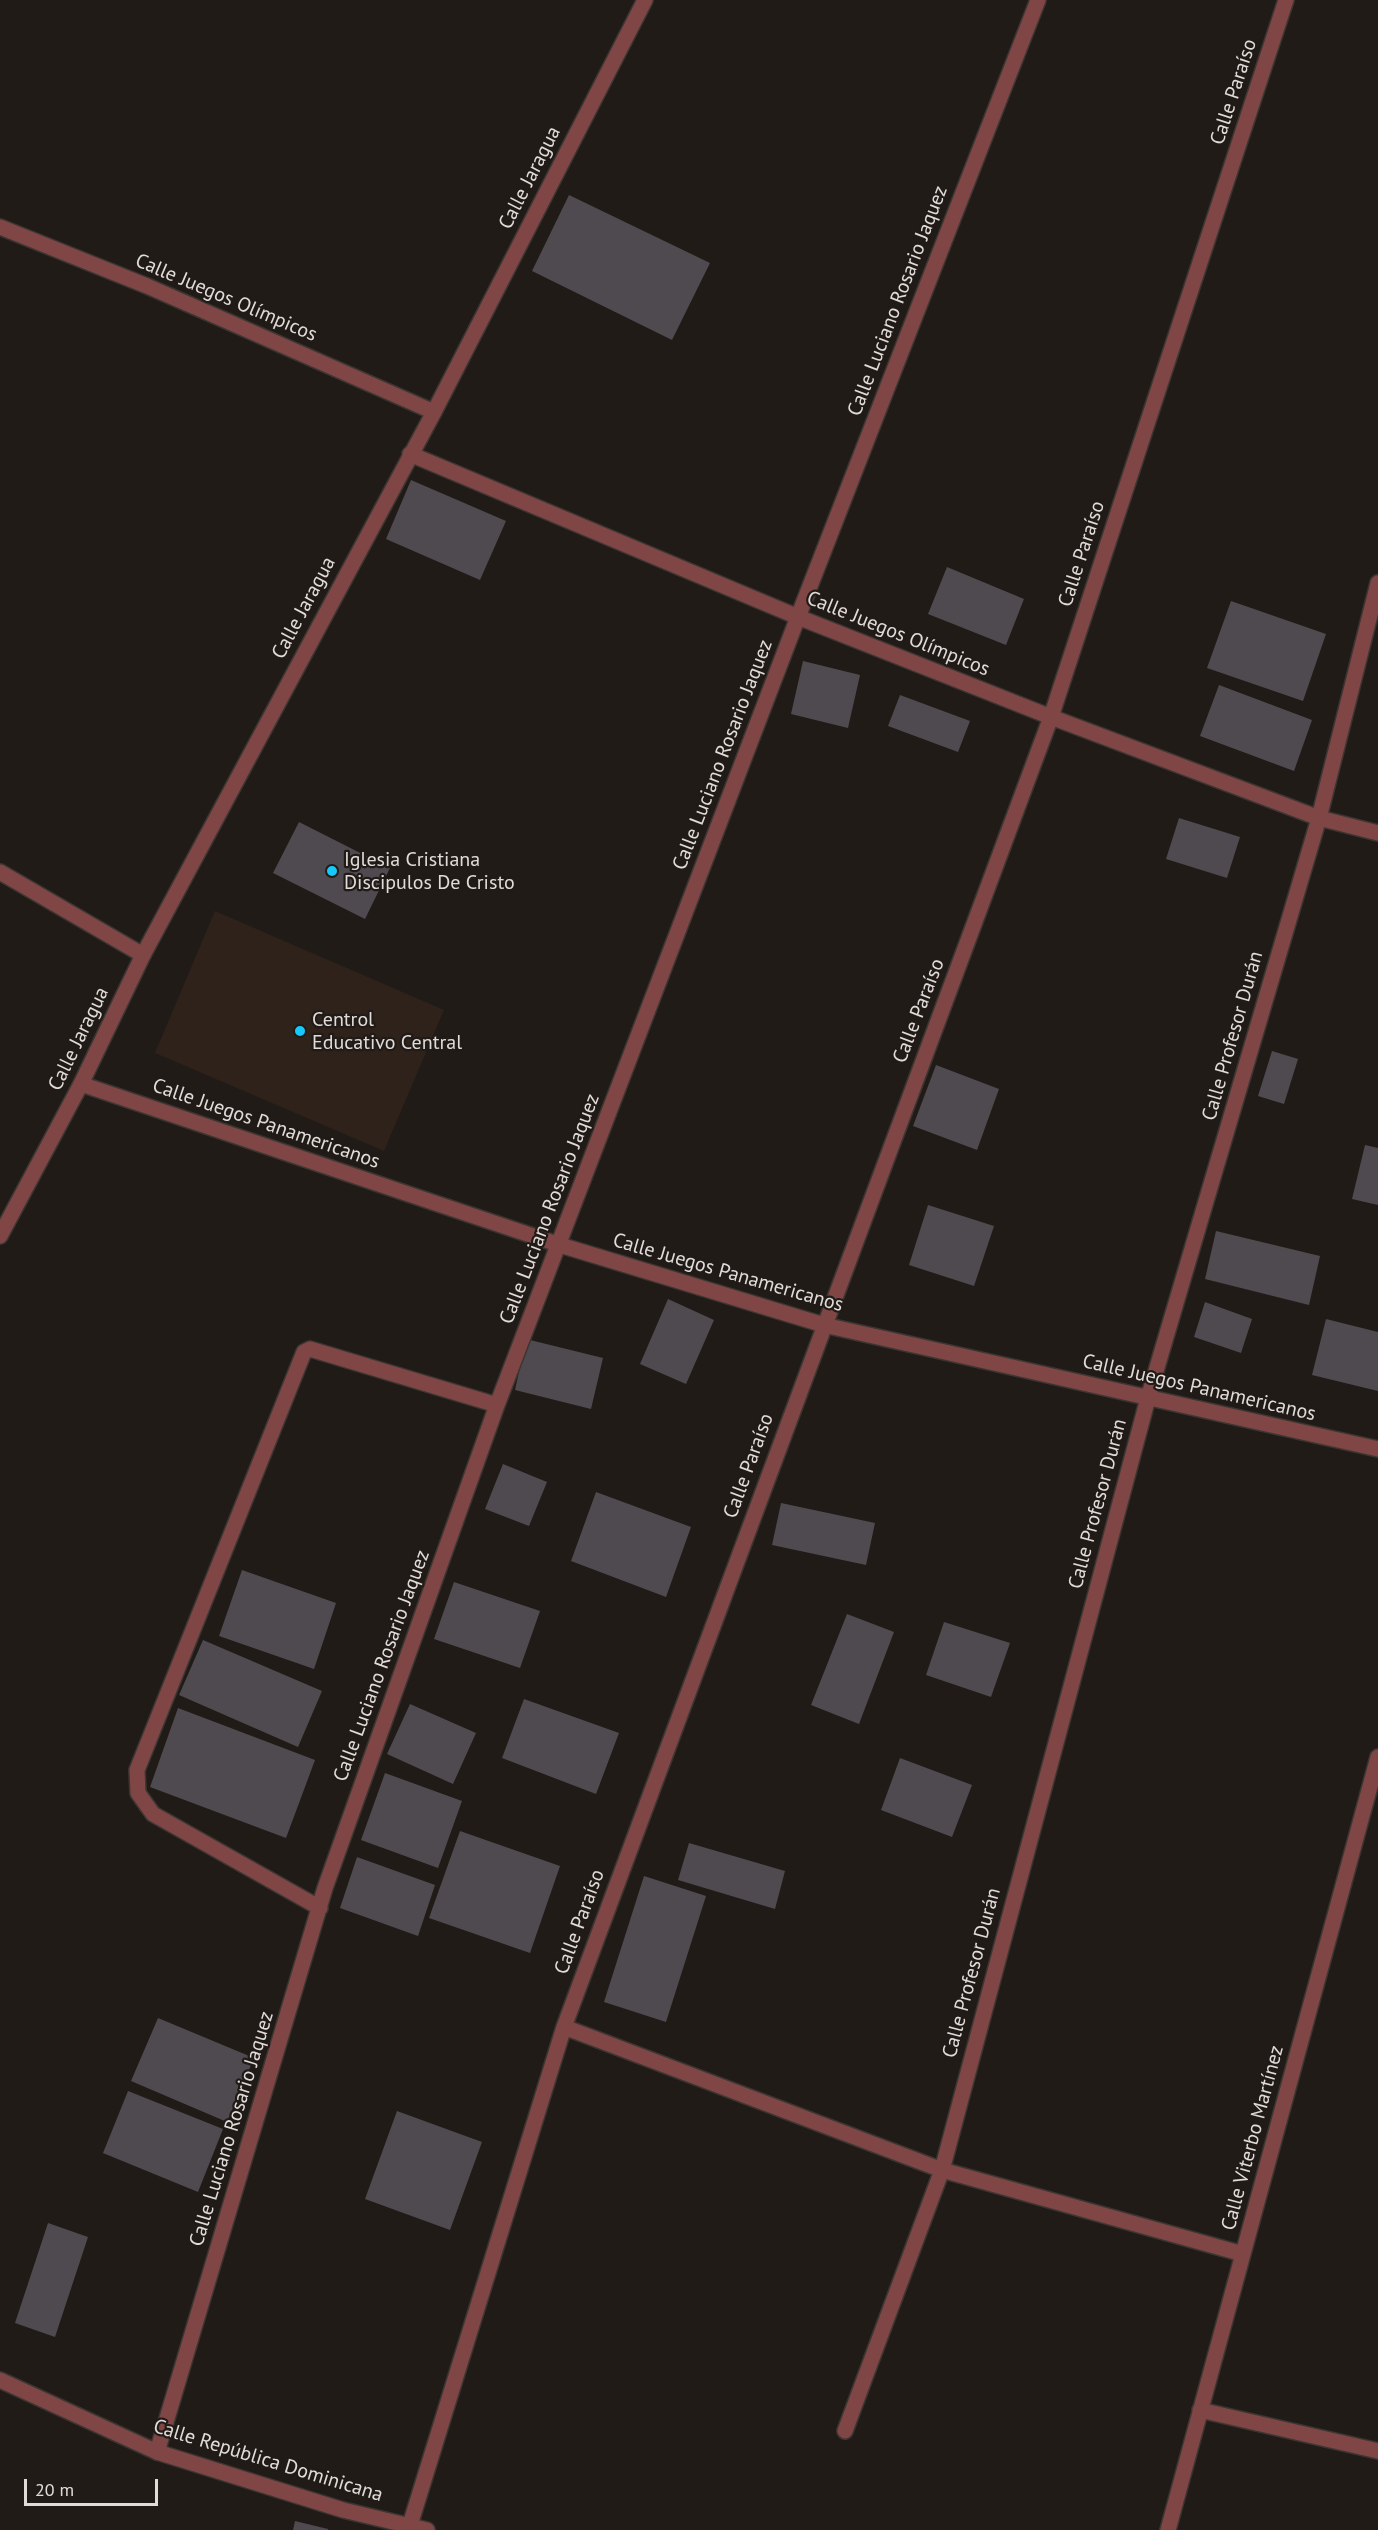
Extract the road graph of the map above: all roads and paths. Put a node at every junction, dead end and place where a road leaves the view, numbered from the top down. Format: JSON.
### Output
{"nodes":[{"id":1,"x":645,"y":0,"type":"edge"},
{"id":2,"x":1038,"y":0,"type":"edge"},
{"id":3,"x":1286,"y":0,"type":"edge"},
{"id":4,"x":0,"y":227,"type":"edge"},
{"id":5,"x":434,"y":412,"type":"junction"},
{"id":6,"x":410,"y":454,"type":"junction"},
{"id":7,"x":1378,"y":583,"type":"edge"},
{"id":8,"x":798,"y":617,"type":"junction"},
{"id":9,"x":1051,"y":717,"type":"junction"},
{"id":10,"x":1320,"y":818,"type":"junction"},
{"id":11,"x":1378,"y":833,"type":"edge"},
{"id":12,"x":0,"y":872,"type":"edge"},
{"id":13,"x":143,"y":955,"type":"junction"},
{"id":14,"x":81,"y":1084,"type":"junction"},
{"id":15,"x":0,"y":1236,"type":"edge"},
{"id":16,"x":560,"y":1245,"type":"junction"},
{"id":17,"x":824,"y":1325,"type":"junction"},
{"id":18,"x":1148,"y":1398,"type":"junction"},
{"id":19,"x":497,"y":1405,"type":"junction"},
{"id":20,"x":1378,"y":1449,"type":"edge"},
{"id":21,"x":1378,"y":1757,"type":"edge"},
{"id":22,"x":320,"y":1908,"type":"junction"},
{"id":23,"x":564,"y":2027,"type":"junction"},
{"id":24,"x":942,"y":2170,"type":"junction"},
{"id":25,"x":1243,"y":2254,"type":"junction"},
{"id":26,"x":0,"y":2380,"type":"edge"},
{"id":27,"x":1200,"y":2410,"type":"junction"},
{"id":28,"x":844,"y":2431,"type":"dead end"},
{"id":29,"x":1378,"y":2451,"type":"edge"},
{"id":30,"x":158,"y":2452,"type":"junction"},
{"id":31,"x":410,"y":2525,"type":"junction"},
{"id":32,"x":428,"y":2530,"type":"edge"},
{"id":33,"x":1168,"y":2530,"type":"edge"}],
"edges":[{"from":1,"to":5,"type":"street","name":"Calle Jaragua"},
{"from":2,"to":8,"type":"street","name":"Calle Luciano Rosario Jaquez"},
{"from":3,"to":9,"type":"street","name":"Calle Paraíso"},
{"from":4,"to":5,"type":"street","name":"Calle Juegos Olímpicos"},
{"from":5,"to":6,"type":"street","name":"Calle Jaragua"},
{"from":6,"to":8,"type":"street","name":"Calle Juegos Olímpicos"},
{"from":6,"to":13,"type":"street","name":"Calle Jaragua"},
{"from":7,"to":10,"type":"street","name":"Calle Profesor Durán"},
{"from":8,"to":9,"type":"street","name":"Calle Juegos Olímpicos"},
{"from":8,"to":16,"type":"street","name":"Calle Luciano Rosario Jaquez"},
{"from":9,"to":10,"type":"street","name":"Calle Juegos Olímpicos"},
{"from":9,"to":17,"type":"street","name":"Calle Paraíso"},
{"from":10,"to":11,"type":"street","name":"Calle Juegos Olímpicos"},
{"from":10,"to":18,"type":"street","name":"Calle Profesor Durán"},
{"from":12,"to":13,"type":"street"},
{"from":13,"to":14,"type":"street","name":"Calle Jaragua"},
{"from":14,"to":15,"type":"street","name":"Calle Jaragua"},
{"from":14,"to":16,"type":"street","name":"Calle Juegos Panamericanos"},
{"from":16,"to":17,"type":"street","name":"Calle Juegos Panamericanos"},
{"from":16,"to":19,"type":"street","name":"Calle Luciano Rosario Jaquez"},
{"from":17,"to":18,"type":"street","name":"Calle Juegos Panamericanos"},
{"from":17,"to":23,"type":"street","name":"Calle Paraíso"},
{"from":18,"to":20,"type":"street","name":"Calle Juegos Panamericanos"},
{"from":18,"to":24,"type":"street","name":"Calle Profesor Durán"},
{"from":19,"to":22,"type":"street","name":"Calle Luciano Rosario Jaquez"},
{"from":19,"to":22,"type":"street"},
{"from":21,"to":25,"type":"street","name":"Calle Viterbo Martínez"},
{"from":22,"to":30,"type":"street","name":"Calle Luciano Rosario Jaquez"},
{"from":23,"to":24,"type":"street"},
{"from":23,"to":31,"type":"street","name":"Calle Paraíso"},
{"from":24,"to":25,"type":"street"},
{"from":24,"to":28,"type":"street","name":"Calle Profesor Durán"},
{"from":25,"to":27,"type":"street","name":"Calle Viterbo Martínez"},
{"from":26,"to":30,"type":"street","name":"Calle República Dominicana"},
{"from":27,"to":29,"type":"street"},
{"from":27,"to":33,"type":"street","name":"Calle Viterbo Martínez"},
{"from":30,"to":31,"type":"street","name":"Calle República Dominicana"},
{"from":31,"to":32,"type":"street","name":"Calle República Dominicana"}]}
